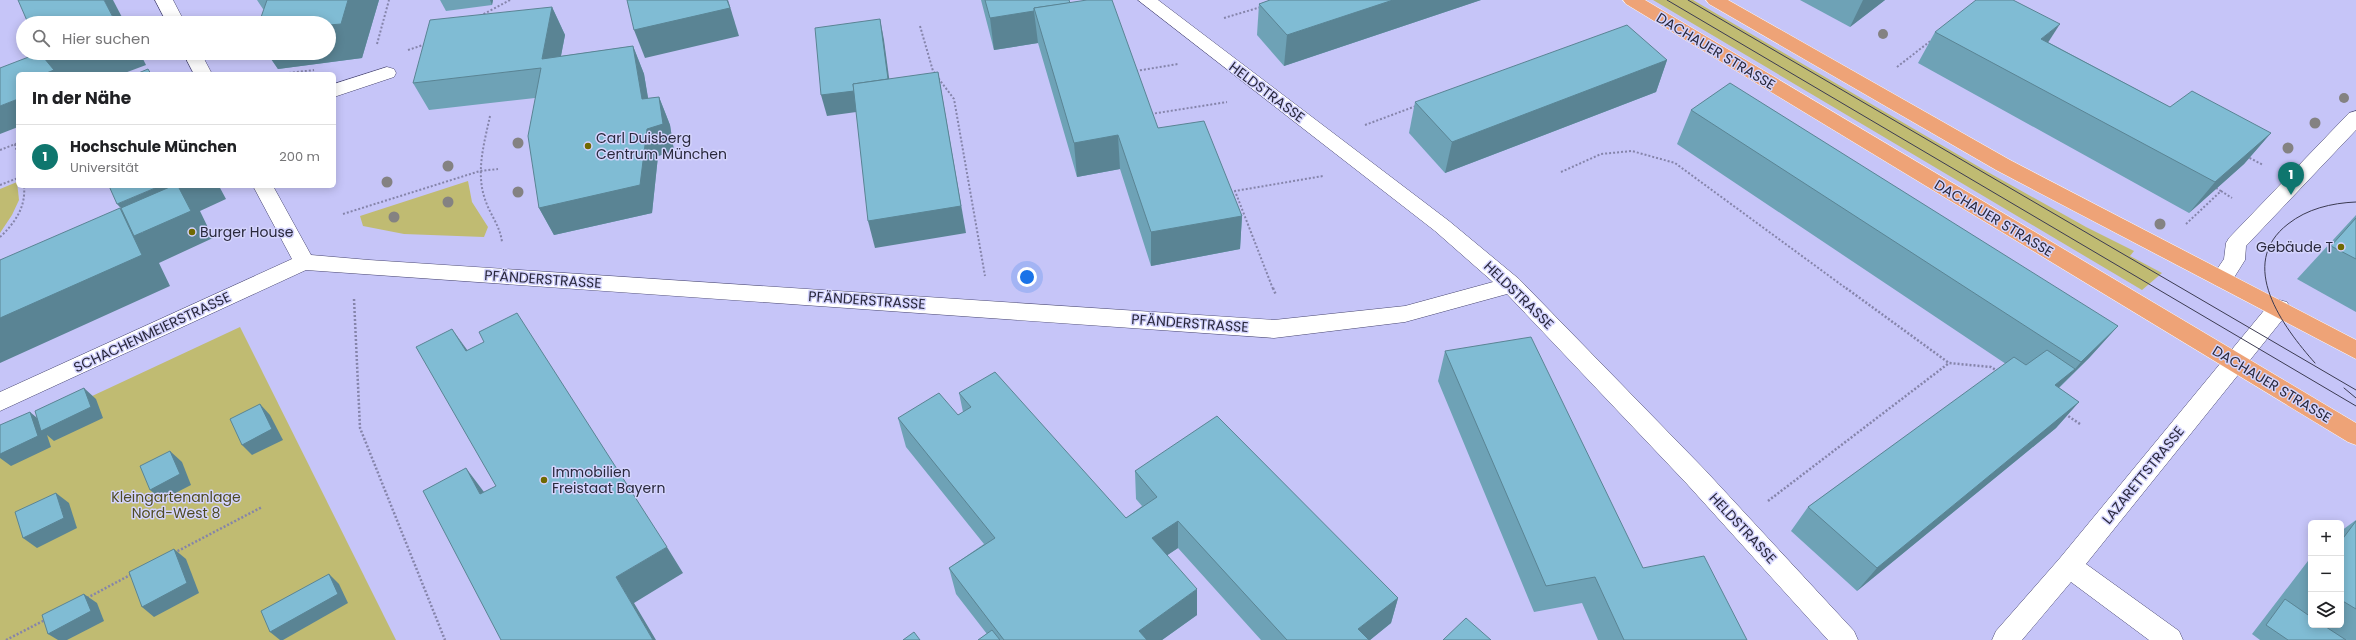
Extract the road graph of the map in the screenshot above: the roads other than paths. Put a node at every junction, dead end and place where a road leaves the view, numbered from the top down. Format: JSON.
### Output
{"nodes":[{"id":1,"x":164,"y":0,"type":"edge"},
{"id":2,"x":1146,"y":0,"type":"edge"},
{"id":3,"x":1632,"y":0,"type":"edge"},
{"id":4,"x":1715,"y":0,"type":"edge"},
{"id":5,"x":172,"y":16,"type":"edge"},
{"id":6,"x":196,"y":60,"type":"edge"},
{"id":7,"x":202,"y":72,"type":"edge"},
{"id":8,"x":387,"y":73,"type":"dead end"},
{"id":9,"x":336,"y":90,"type":"edge"},
{"id":10,"x":2356,"y":118,"type":"edge"},
{"id":11,"x":264,"y":188,"type":"edge"},
{"id":12,"x":304,"y":262,"type":"junction"},
{"id":13,"x":2222,"y":278,"type":"junction"},
{"id":14,"x":1511,"y":285,"type":"junction"},
{"id":15,"x":2279,"y":308,"type":"junction"},
{"id":16,"x":2356,"y":350,"type":"edge"},
{"id":17,"x":2235,"y":362,"type":"junction"},
{"id":18,"x":0,"y":402,"type":"edge"},
{"id":19,"x":2356,"y":435,"type":"edge"},
{"id":20,"x":2069,"y":566,"type":"junction"},
{"id":21,"x":1846,"y":640,"type":"edge"},
{"id":22,"x":2005,"y":640,"type":"edge"},
{"id":23,"x":2170,"y":640,"type":"edge"}],
"edges":[{"from":1,"to":5,"type":"street"},
{"from":2,"to":14,"type":"street","name":"HELDSTRASSE"},
{"from":3,"to":17,"type":"main road","name":"DACHAUER STRASSE"},
{"from":4,"to":13,"type":"main road"},
{"from":6,"to":7,"type":"street"},
{"from":8,"to":9,"type":"street"},
{"from":10,"to":13,"type":"street"},
{"from":11,"to":12,"type":"street"},
{"from":12,"to":14,"type":"street","name":"PFÄNDERSTRASSE"},
{"from":12,"to":18,"type":"street","name":"SCHACHENMEIERSTRASSE"},
{"from":13,"to":15,"type":"main road"},
{"from":14,"to":21,"type":"street","name":"HELDSTRASSE"},
{"from":15,"to":16,"type":"main road"},
{"from":15,"to":17,"type":"street","name":"LAZARETTSTRASSE"},
{"from":17,"to":19,"type":"main road","name":"DACHAUER STRASSE"},
{"from":17,"to":20,"type":"street","name":"LAZARETTSTRASSE"},
{"from":20,"to":22,"type":"street","name":"LAZARETTSTRASSE"},
{"from":20,"to":23,"type":"street"}]}
